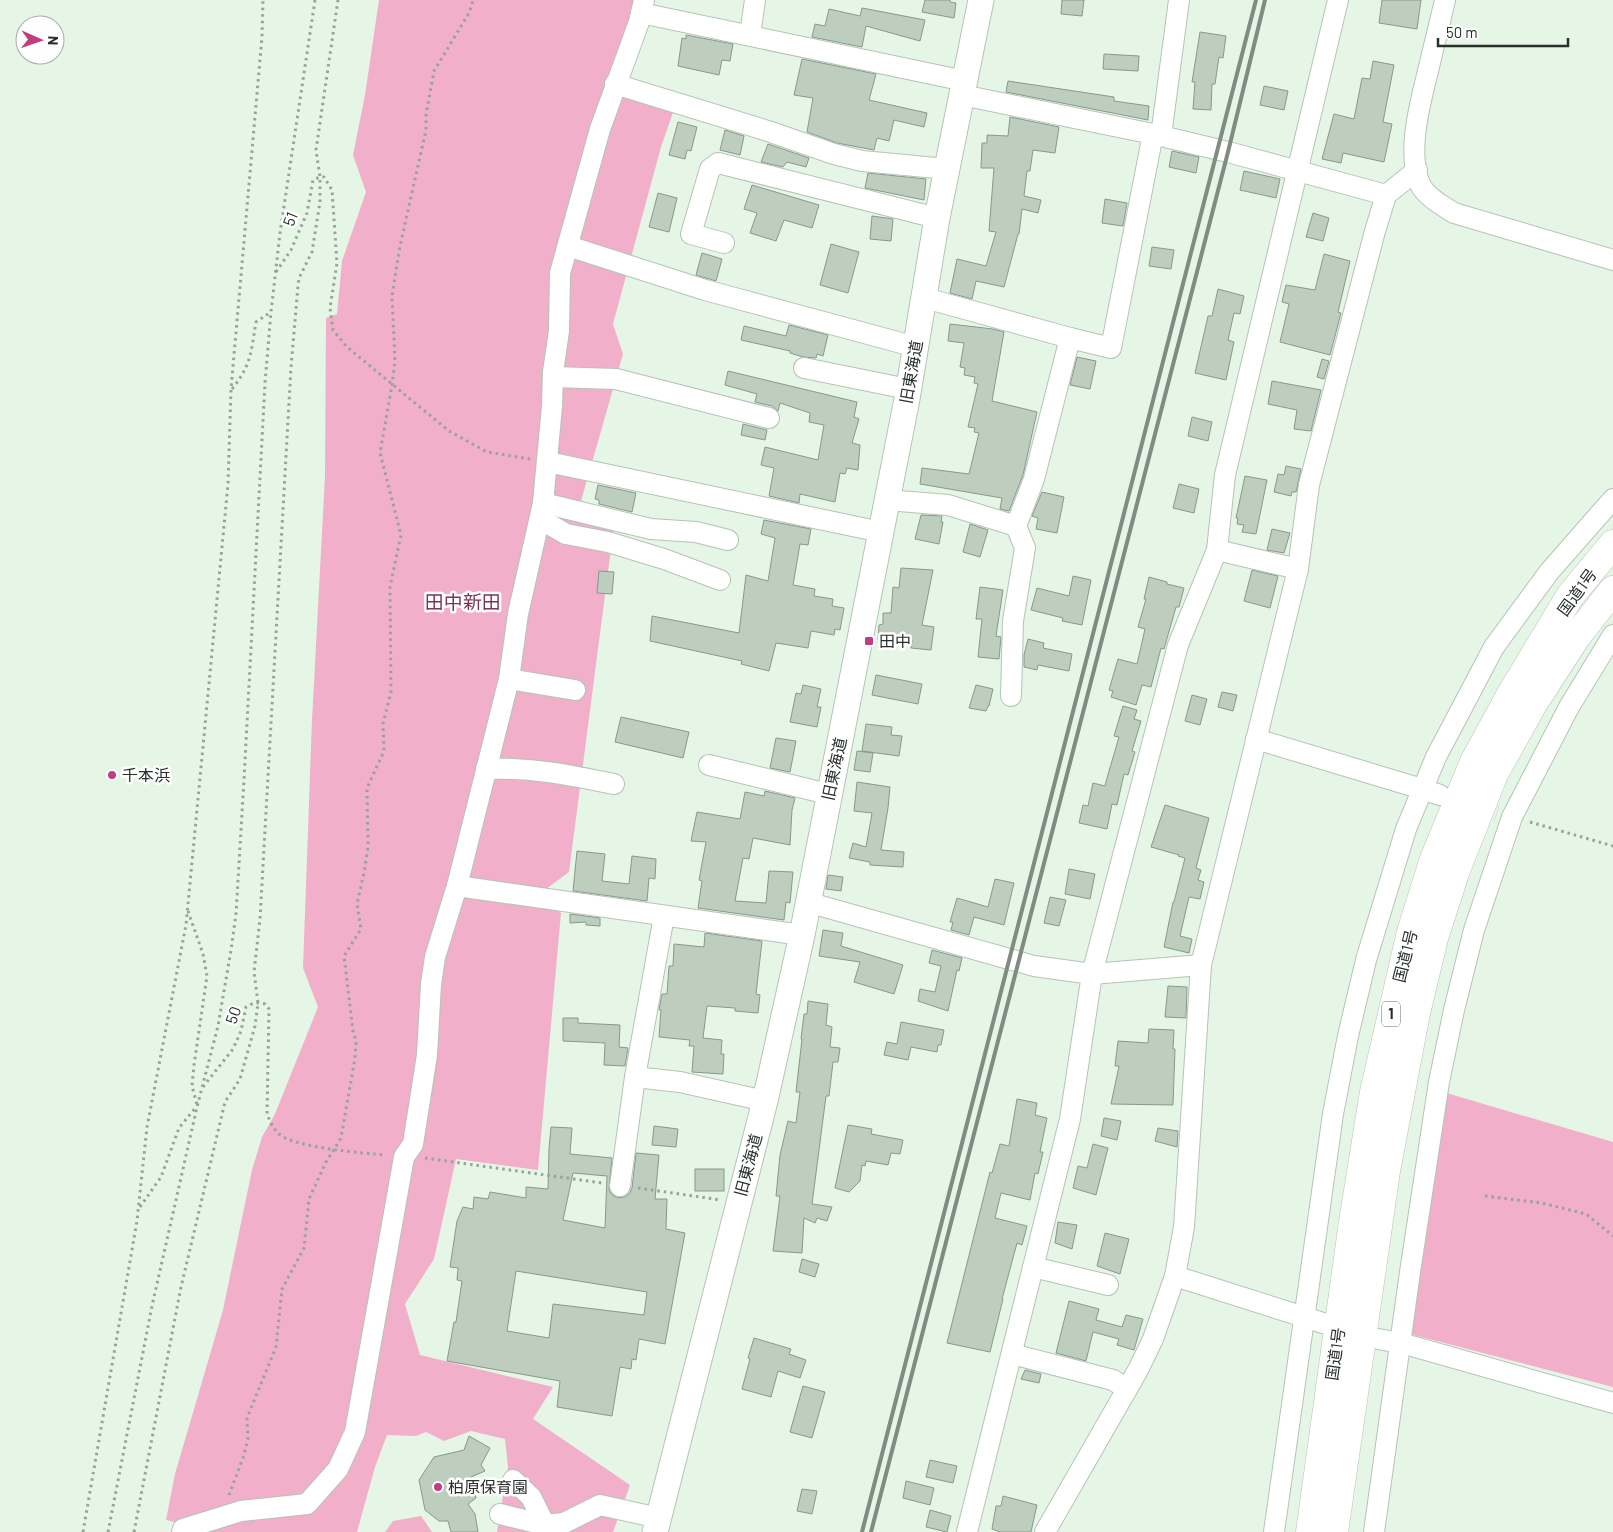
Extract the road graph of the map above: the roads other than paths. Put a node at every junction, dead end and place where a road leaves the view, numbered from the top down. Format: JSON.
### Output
{"nodes":[{"id":1,"x":755,"y":0,"type":"edge"},
{"id":2,"x":981,"y":0,"type":"edge"},
{"id":3,"x":1179,"y":0,"type":"edge"},
{"id":4,"x":1338,"y":0,"type":"edge"},
{"id":5,"x":1445,"y":0,"type":"edge"},
{"id":6,"x":643,"y":6,"type":"edge"},
{"id":7,"x":750,"y":35,"type":"junction"},
{"id":8,"x":615,"y":84,"type":"junction"},
{"id":9,"x":964,"y":88,"type":"junction"},
{"id":10,"x":1157,"y":135,"type":"junction"},
{"id":11,"x":947,"y":169,"type":"junction"},
{"id":12,"x":1416,"y":170,"type":"junction"},
{"id":13,"x":1298,"y":171,"type":"junction"},
{"id":14,"x":1386,"y":195,"type":"junction"},
{"id":15,"x":937,"y":218,"type":"junction"},
{"id":16,"x":724,"y":243,"type":"dead end"},
{"id":17,"x":568,"y":246,"type":"junction"},
{"id":18,"x":1613,"y":260,"type":"edge"},
{"id":19,"x":925,"y":298,"type":"junction"},
{"id":20,"x":1070,"y":338,"type":"junction"},
{"id":21,"x":916,"y":347,"type":"junction"},
{"id":22,"x":804,"y":368,"type":"dead end"},
{"id":23,"x":553,"y":377,"type":"junction"},
{"id":24,"x":908,"y":389,"type":"junction"},
{"id":25,"x":769,"y":418,"type":"dead end"},
{"id":26,"x":548,"y":462,"type":"junction"},
{"id":27,"x":1613,"y":499,"type":"edge"},
{"id":28,"x":887,"y":500,"type":"junction"},
{"id":29,"x":541,"y":511,"type":"junction"},
{"id":30,"x":1016,"y":526,"type":"junction"},
{"id":31,"x":881,"y":532,"type":"junction"},
{"id":32,"x":728,"y":540,"type":"dead end"},
{"id":33,"x":1613,"y":544,"type":"edge"},
{"id":34,"x":1217,"y":550,"type":"junction"},
{"id":35,"x":1298,"y":569,"type":"junction"},
{"id":36,"x":720,"y":580,"type":"dead end"},
{"id":37,"x":1613,"y":590,"type":"edge"},
{"id":38,"x":1613,"y":635,"type":"edge"},
{"id":39,"x":509,"y":679,"type":"junction"},
{"id":40,"x":575,"y":690,"type":"dead end"},
{"id":41,"x":1012,"y":696,"type":"dead end"},
{"id":42,"x":1256,"y":739,"type":"junction"},
{"id":43,"x":709,"y":765,"type":"dead end"},
{"id":44,"x":486,"y":769,"type":"junction"},
{"id":45,"x":614,"y":784,"type":"dead end"},
{"id":46,"x":1431,"y":792,"type":"junction"},
{"id":47,"x":828,"y":794,"type":"junction"},
{"id":48,"x":457,"y":886,"type":"junction"},
{"id":49,"x":808,"y":902,"type":"junction"},
{"id":50,"x":664,"y":916,"type":"junction"},
{"id":51,"x":802,"y":935,"type":"junction"},
{"id":52,"x":1201,"y":965,"type":"junction"},
{"id":53,"x":1092,"y":974,"type":"junction"},
{"id":54,"x":635,"y":1077,"type":"junction"},
{"id":55,"x":765,"y":1101,"type":"junction"},
{"id":56,"x":620,"y":1186,"type":"road end"},
{"id":57,"x":1034,"y":1266,"type":"junction"},
{"id":58,"x":1175,"y":1276,"type":"junction"},
{"id":59,"x":1108,"y":1285,"type":"dead end"},
{"id":60,"x":1314,"y":1319,"type":"junction"},
{"id":61,"x":1378,"y":1338,"type":"dead end"},
{"id":62,"x":1401,"y":1343,"type":"junction"},
{"id":63,"x":1012,"y":1354,"type":"junction"},
{"id":64,"x":1128,"y":1389,"type":"junction"},
{"id":65,"x":1613,"y":1403,"type":"edge"},
{"id":66,"x":513,"y":1480,"type":"dead end"},
{"id":67,"x":500,"y":1514,"type":"dead end"},
{"id":68,"x":546,"y":1525,"type":"junction"},
{"id":69,"x":657,"y":1525,"type":"edge"},
{"id":70,"x":182,"y":1532,"type":"edge"},
{"id":71,"x":967,"y":1532,"type":"edge"},
{"id":72,"x":1045,"y":1532,"type":"edge"},
{"id":73,"x":1274,"y":1532,"type":"edge"},
{"id":74,"x":1310,"y":1532,"type":"edge"},
{"id":75,"x":1334,"y":1532,"type":"edge"},
{"id":76,"x":1374,"y":1532,"type":"edge"}],
"edges":[{"from":1,"to":7,"type":"street"},
{"from":2,"to":9,"type":"main road","name":"旧東海道"},
{"from":3,"to":10,"type":"street"},
{"from":4,"to":13,"type":"street"},
{"from":5,"to":12,"type":"street"},
{"from":6,"to":7,"type":"street"},
{"from":6,"to":8,"type":"street"},
{"from":7,"to":9,"type":"street"},
{"from":8,"to":11,"type":"street"},
{"from":8,"to":17,"type":"street"},
{"from":9,"to":10,"type":"street"},
{"from":9,"to":11,"type":"main road","name":"旧東海道"},
{"from":10,"to":13,"type":"street"},
{"from":10,"to":20,"type":"street"},
{"from":11,"to":15,"type":"main road","name":"旧東海道"},
{"from":12,"to":14,"type":"street"},
{"from":12,"to":18,"type":"street"},
{"from":13,"to":14,"type":"street"},
{"from":13,"to":34,"type":"street"},
{"from":14,"to":35,"type":"street"},
{"from":15,"to":16,"type":"street"},
{"from":15,"to":19,"type":"main road","name":"旧東海道"},
{"from":17,"to":21,"type":"street"},
{"from":17,"to":23,"type":"street"},
{"from":19,"to":20,"type":"street"},
{"from":19,"to":21,"type":"main road","name":"旧東海道"},
{"from":20,"to":30,"type":"street"},
{"from":21,"to":24,"type":"main road","name":"旧東海道"},
{"from":22,"to":24,"type":"street"},
{"from":23,"to":25,"type":"street"},
{"from":23,"to":26,"type":"street"},
{"from":24,"to":28,"type":"main road","name":"旧東海道"},
{"from":26,"to":29,"type":"street"},
{"from":26,"to":31,"type":"street"},
{"from":27,"to":46,"type":"street"},
{"from":28,"to":30,"type":"street"},
{"from":28,"to":31,"type":"main road","name":"旧東海道"},
{"from":29,"to":32,"type":"street"},
{"from":29,"to":36,"type":"street"},
{"from":29,"to":39,"type":"street"},
{"from":30,"to":41,"type":"street"},
{"from":31,"to":47,"type":"main road","name":"旧東海道"},
{"from":33,"to":74,"type":"highway","name":"国道1号","number":"1"},
{"from":34,"to":35,"type":"street"},
{"from":34,"to":53,"type":"street"},
{"from":35,"to":42,"type":"street"},
{"from":37,"to":75,"type":"highway","name":"国道1号","number":"1"},
{"from":38,"to":62,"type":"street"},
{"from":39,"to":40,"type":"street"},
{"from":39,"to":44,"type":"street"},
{"from":42,"to":46,"type":"street"},
{"from":42,"to":52,"type":"street"},
{"from":43,"to":47,"type":"street"},
{"from":44,"to":45,"type":"street"},
{"from":44,"to":48,"type":"street"},
{"from":46,"to":60,"type":"street"},
{"from":47,"to":49,"type":"main road","name":"旧東海道"},
{"from":48,"to":50,"type":"street"},
{"from":48,"to":70,"type":"street"},
{"from":49,"to":51,"type":"main road","name":"旧東海道"},
{"from":49,"to":53,"type":"street"},
{"from":50,"to":51,"type":"street"},
{"from":50,"to":54,"type":"street"},
{"from":51,"to":55,"type":"main road","name":"旧東海道"},
{"from":52,"to":53,"type":"street"},
{"from":52,"to":58,"type":"street"},
{"from":53,"to":57,"type":"street"},
{"from":54,"to":55,"type":"street"},
{"from":54,"to":56,"type":"street"},
{"from":55,"to":69,"type":"main road","name":"旧東海道"},
{"from":57,"to":59,"type":"street"},
{"from":57,"to":63,"type":"street"},
{"from":58,"to":60,"type":"street"},
{"from":58,"to":64,"type":"street"},
{"from":60,"to":73,"type":"street"},
{"from":61,"to":62,"type":"street"},
{"from":62,"to":65,"type":"street"},
{"from":62,"to":76,"type":"street"},
{"from":63,"to":64,"type":"street"},
{"from":63,"to":71,"type":"street"},
{"from":64,"to":72,"type":"street"},
{"from":66,"to":68,"type":"street"},
{"from":67,"to":68,"type":"street"},
{"from":68,"to":69,"type":"street"}]}
